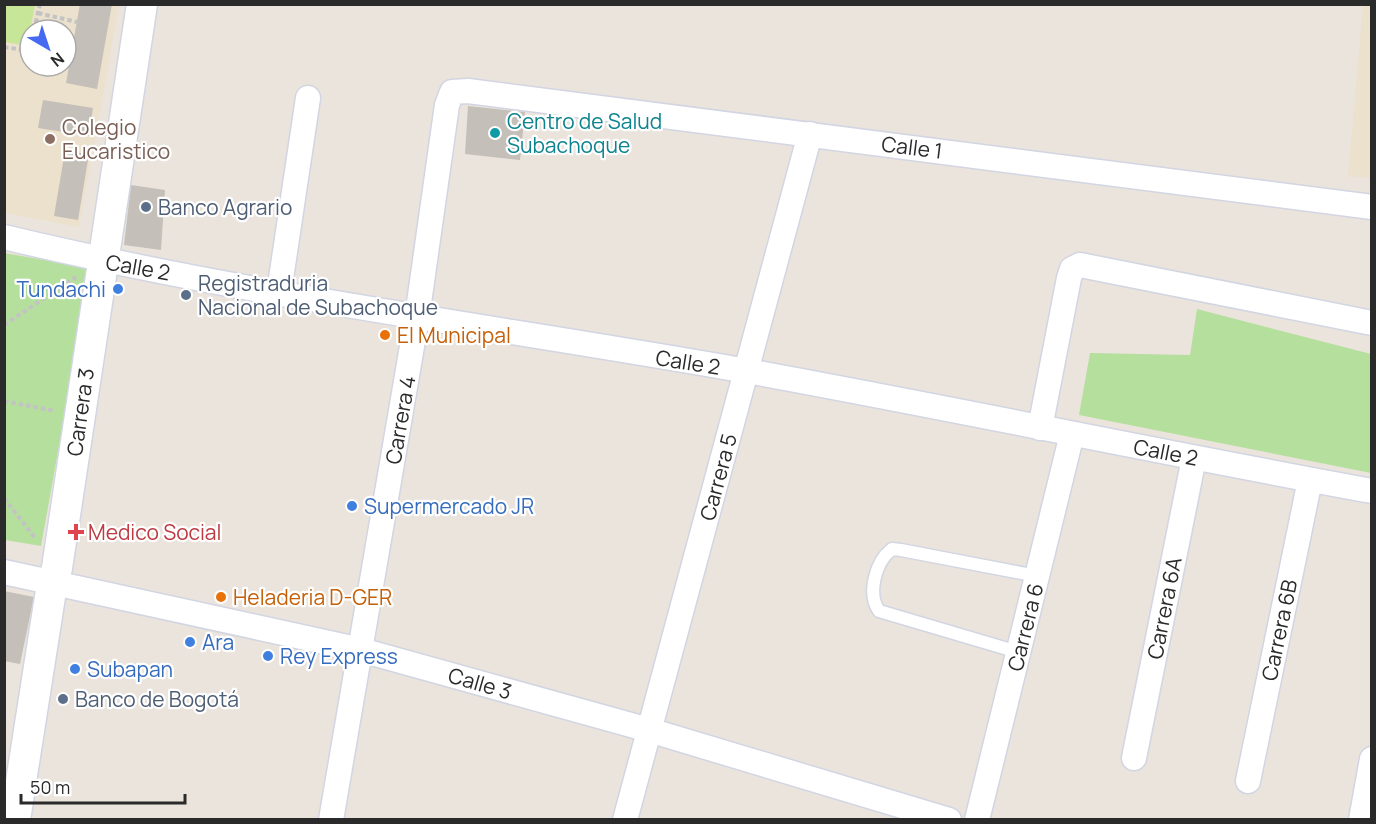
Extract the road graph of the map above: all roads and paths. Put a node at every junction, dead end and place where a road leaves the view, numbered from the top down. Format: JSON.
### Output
{"nodes":[{"id":1,"x":40,"y":4,"type":"edge"},
{"id":2,"x":142,"y":4,"type":"edge"},
{"id":3,"x":38,"y":13,"type":"junction"},
{"id":4,"x":37,"y":18,"type":"edge"},
{"id":5,"x":60,"y":18,"type":"edge"},
{"id":6,"x":452,"y":92,"type":"joint"},
{"id":7,"x":308,"y":98,"type":"dead end"},
{"id":8,"x":810,"y":134,"type":"junction"},
{"id":9,"x":1371,"y":207,"type":"edge"},
{"id":10,"x":4,"y":237,"type":"edge"},
{"id":11,"x":102,"y":260,"type":"junction"},
{"id":12,"x":279,"y":292,"type":"junction"},
{"id":13,"x":417,"y":317,"type":"junction"},
{"id":14,"x":1371,"y":323,"type":"edge"},
{"id":15,"x":4,"y":325,"type":"edge"},
{"id":16,"x":746,"y":371,"type":"junction"},
{"id":17,"x":4,"y":401,"type":"edge"},
{"id":18,"x":79,"y":416,"type":"junction"},
{"id":19,"x":1040,"y":428,"type":"junction"},
{"id":20,"x":1072,"y":434,"type":"junction"},
{"id":21,"x":1194,"y":458,"type":"junction"},
{"id":22,"x":1310,"y":480,"type":"junction"},
{"id":23,"x":1371,"y":491,"type":"edge"},
{"id":24,"x":4,"y":498,"type":"edge"},
{"id":25,"x":4,"y":572,"type":"edge"},
{"id":26,"x":54,"y":576,"type":"junction"},
{"id":27,"x":1037,"y":576,"type":"junction"},
{"id":28,"x":361,"y":650,"type":"junction"},
{"id":29,"x":1018,"y":652,"type":"junction"},
{"id":30,"x":649,"y":730,"type":"junction"},
{"id":31,"x":1134,"y":758,"type":"dead end"},
{"id":32,"x":1371,"y":759,"type":"edge"},
{"id":33,"x":1248,"y":781,"type":"dead end"},
{"id":34,"x":15,"y":819,"type":"edge"},
{"id":35,"x":331,"y":819,"type":"edge"},
{"id":36,"x":625,"y":819,"type":"edge"},
{"id":37,"x":949,"y":819,"type":"edge"},
{"id":38,"x":977,"y":819,"type":"edge"},
{"id":39,"x":1361,"y":819,"type":"edge"}],
"edges":[{"from":1,"to":3,"type":"path"},
{"from":2,"to":11,"type":"street","name":"Carrera 3"},
{"from":3,"to":4,"type":"path"},
{"from":3,"to":5,"type":"path"},
{"from":6,"to":8,"type":"street","name":"Calle 1"},
{"from":6,"to":13,"type":"street","name":"Carrera 4"},
{"from":7,"to":12,"type":"street"},
{"from":8,"to":9,"type":"street","name":"Calle 1"},
{"from":8,"to":16,"type":"street","name":"Carrera 5"},
{"from":10,"to":11,"type":"street","name":"Calle 2"},
{"from":11,"to":12,"type":"street","name":"Calle 2"},
{"from":11,"to":15,"type":"path"},
{"from":11,"to":18,"type":"street","name":"Carrera 3"},
{"from":12,"to":13,"type":"street","name":"Calle 2"},
{"from":13,"to":16,"type":"street","name":"Calle 2"},
{"from":13,"to":28,"type":"street","name":"Carrera 4"},
{"from":14,"to":19,"type":"street"},
{"from":16,"to":19,"type":"street","name":"Calle 2"},
{"from":16,"to":30,"type":"street","name":"Carrera 5"},
{"from":17,"to":18,"type":"path"},
{"from":18,"to":26,"type":"street","name":"Carrera 3"},
{"from":19,"to":20,"type":"street","name":"Calle 2"},
{"from":20,"to":21,"type":"street","name":"Calle 2"},
{"from":20,"to":27,"type":"street","name":"Carrera 6"},
{"from":21,"to":22,"type":"street","name":"Calle 2"},
{"from":21,"to":31,"type":"street","name":"Carrera 6A"},
{"from":22,"to":23,"type":"street","name":"Calle 2"},
{"from":22,"to":33,"type":"street","name":"Carrera 6B"},
{"from":24,"to":26,"type":"path"},
{"from":25,"to":26,"type":"street","name":"Calle 3"},
{"from":26,"to":28,"type":"street","name":"Calle 3"},
{"from":26,"to":34,"type":"street","name":"Carrera 3"},
{"from":27,"to":29,"type":"street","name":"Carrera 6"},
{"from":27,"to":29,"type":"lane"},
{"from":28,"to":30,"type":"street","name":"Calle 3"},
{"from":28,"to":35,"type":"street","name":"Carrera 4"},
{"from":29,"to":38,"type":"street","name":"Carrera 6"},
{"from":30,"to":36,"type":"street","name":"Carrera 5"},
{"from":30,"to":37,"type":"street","name":"Calle 3"},
{"from":32,"to":39,"type":"street"}]}
